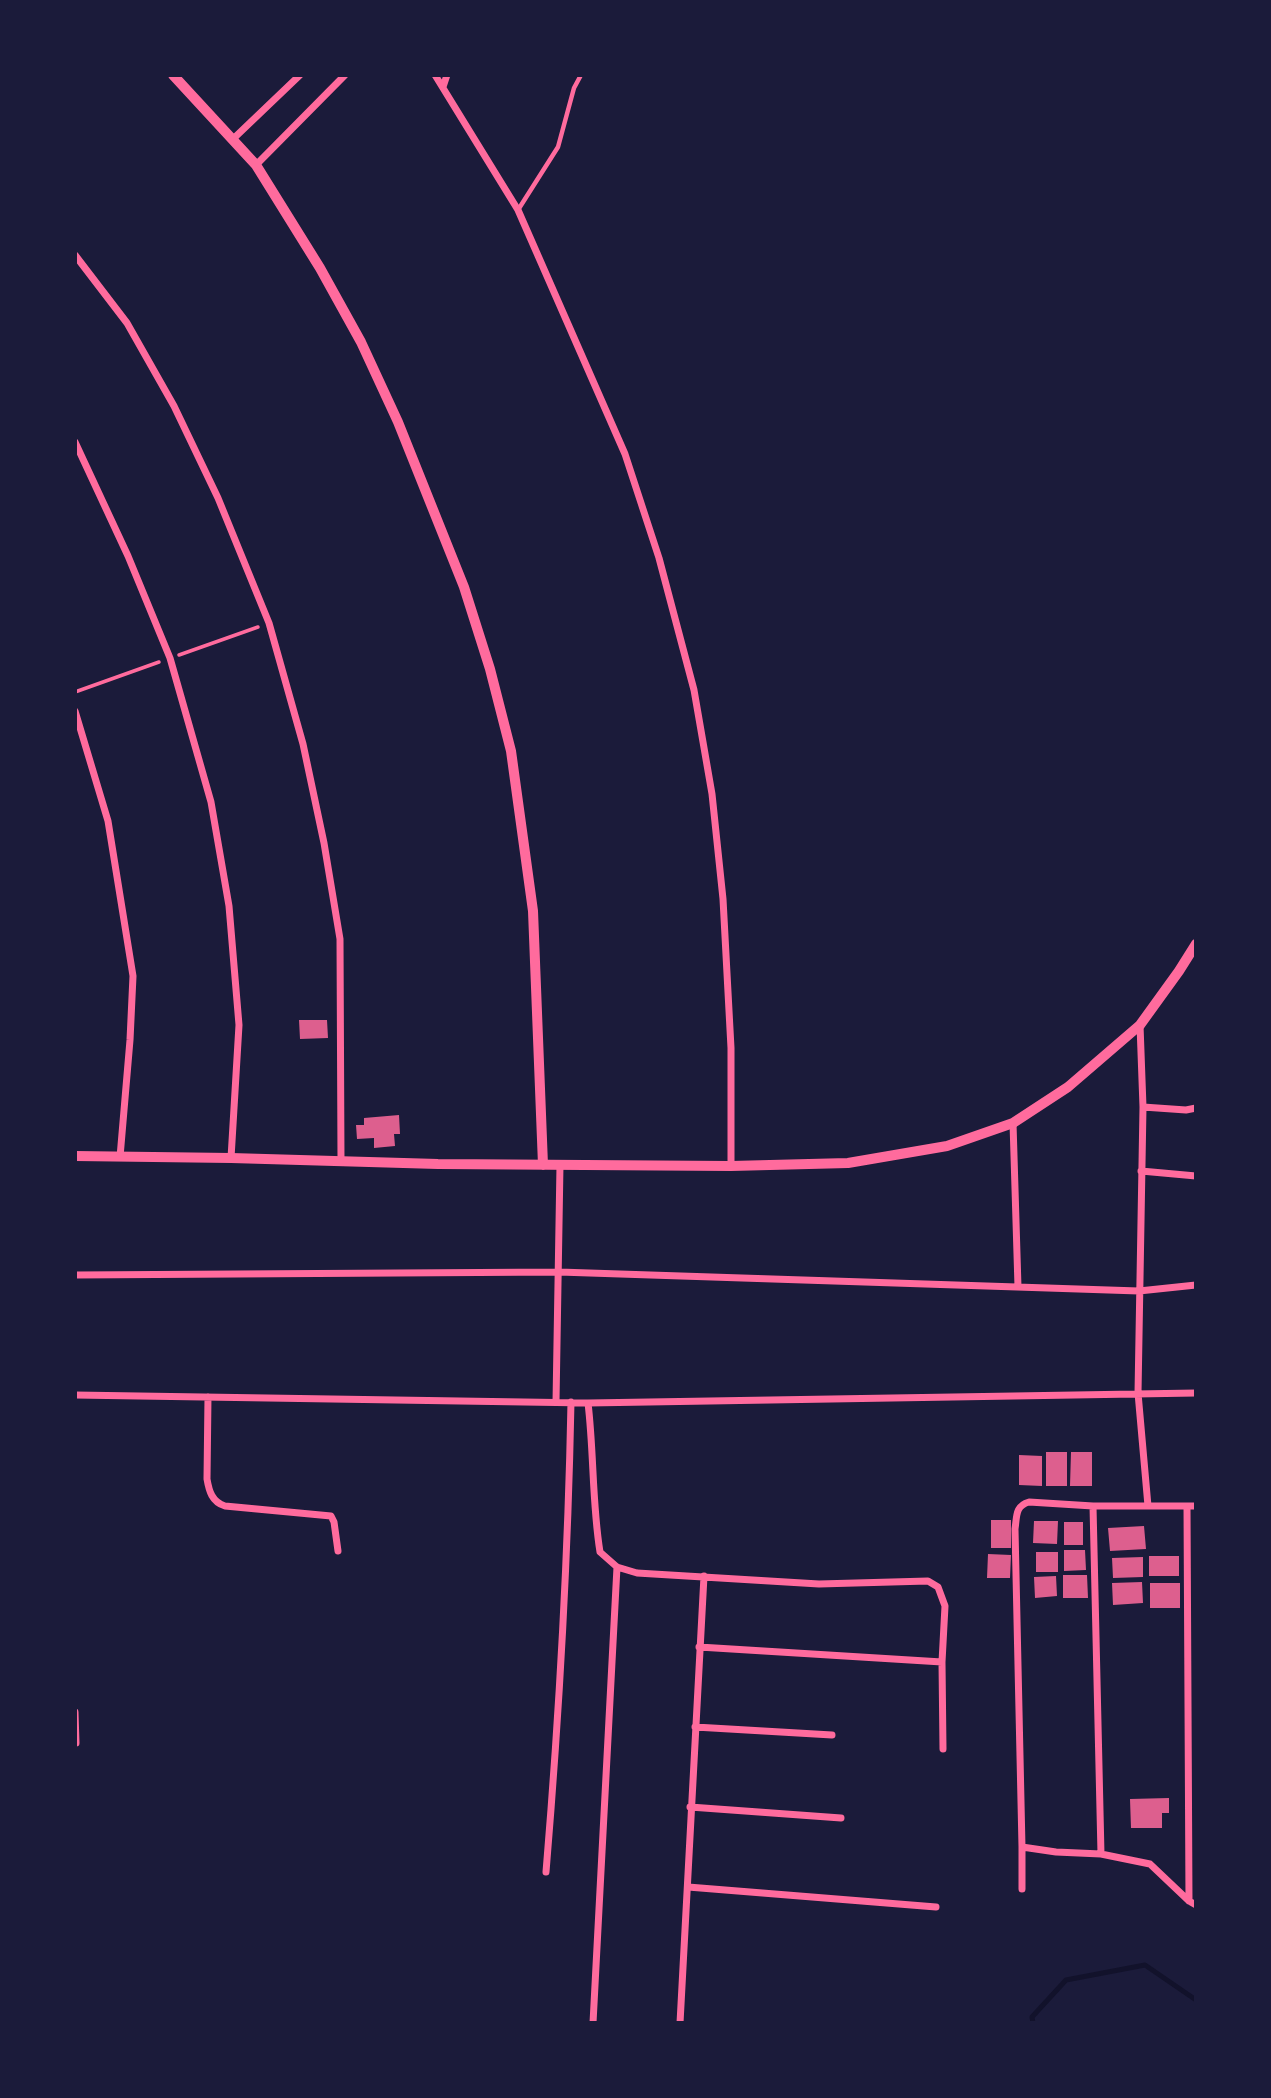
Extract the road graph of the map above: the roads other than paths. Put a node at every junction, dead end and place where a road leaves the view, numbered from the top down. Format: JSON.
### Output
{"nodes":[{"id":1,"x":173,"y":75,"type":"edge"},
{"id":2,"x":300,"y":75,"type":"edge"},
{"id":3,"x":345,"y":75,"type":"edge"},
{"id":4,"x":435,"y":75,"type":"edge"},
{"id":5,"x":447,"y":75,"type":"edge"},
{"id":6,"x":581,"y":75,"type":"edge"},
{"id":7,"x":443,"y":87,"type":"junction"},
{"id":8,"x":232,"y":140,"type":"junction"},
{"id":9,"x":256,"y":165,"type":"junction"},
{"id":10,"x":518,"y":211,"type":"junction"},
{"id":11,"x":75,"y":255,"type":"edge"},
{"id":12,"x":75,"y":442,"type":"edge"},
{"id":13,"x":75,"y":711,"type":"edge"},
{"id":14,"x":1196,"y":944,"type":"edge"},
{"id":15,"x":1140,"y":1025,"type":"junction"},
{"id":16,"x":1143,"y":1107,"type":"junction"},
{"id":17,"x":1196,"y":1108,"type":"edge"},
{"id":18,"x":1013,"y":1123,"type":"junction"},
{"id":19,"x":75,"y":1156,"type":"edge"},
{"id":20,"x":120,"y":1157,"type":"junction"},
{"id":21,"x":231,"y":1158,"type":"junction"},
{"id":22,"x":341,"y":1161,"type":"junction"},
{"id":23,"x":543,"y":1165,"type":"junction"},
{"id":24,"x":560,"y":1165,"type":"junction"},
{"id":25,"x":730,"y":1166,"type":"junction"},
{"id":26,"x":1141,"y":1171,"type":"junction"},
{"id":27,"x":1196,"y":1176,"type":"edge"},
{"id":28,"x":559,"y":1272,"type":"junction"},
{"id":29,"x":75,"y":1275,"type":"edge"},
{"id":30,"x":1196,"y":1285,"type":"edge"},
{"id":31,"x":1017,"y":1287,"type":"junction"},
{"id":32,"x":1139,"y":1291,"type":"junction"},
{"id":33,"x":1138,"y":1393,"type":"junction"},
{"id":34,"x":1196,"y":1394,"type":"edge"},
{"id":35,"x":75,"y":1395,"type":"edge"},
{"id":36,"x":208,"y":1397,"type":"junction"},
{"id":37,"x":556,"y":1402,"type":"junction"},
{"id":38,"x":571,"y":1402,"type":"junction"},
{"id":39,"x":587,"y":1404,"type":"junction"},
{"id":40,"x":1093,"y":1506,"type":"junction"},
{"id":41,"x":1148,"y":1506,"type":"junction"},
{"id":42,"x":1186,"y":1506,"type":"junction"},
{"id":43,"x":1196,"y":1506,"type":"edge"},
{"id":44,"x":338,"y":1551,"type":"dead end"},
{"id":45,"x":617,"y":1567,"type":"junction"},
{"id":46,"x":704,"y":1576,"type":"junction"},
{"id":47,"x":699,"y":1647,"type":"junction"},
{"id":48,"x":942,"y":1662,"type":"junction"},
{"id":49,"x":75,"y":1712,"type":"edge"},
{"id":50,"x":695,"y":1727,"type":"junction"},
{"id":51,"x":832,"y":1735,"type":"dead end"},
{"id":52,"x":76,"y":1743,"type":"edge"},
{"id":53,"x":943,"y":1749,"type":"dead end"},
{"id":54,"x":690,"y":1807,"type":"junction"},
{"id":55,"x":841,"y":1818,"type":"dead end"},
{"id":56,"x":1021,"y":1847,"type":"junction"},
{"id":57,"x":1101,"y":1854,"type":"junction"},
{"id":58,"x":546,"y":1872,"type":"dead end"},
{"id":59,"x":688,"y":1887,"type":"junction"},
{"id":60,"x":1022,"y":1889,"type":"dead end"},
{"id":61,"x":1192,"y":1903,"type":"edge"},
{"id":62,"x":936,"y":1907,"type":"dead end"},
{"id":63,"x":593,"y":2023,"type":"edge"},
{"id":64,"x":680,"y":2023,"type":"edge"}],
"edges":[{"from":1,"to":8,"type":"street"},
{"from":2,"to":8,"type":"street"},
{"from":3,"to":9,"type":"street"},
{"from":4,"to":7,"type":"street"},
{"from":5,"to":7,"type":"street"},
{"from":6,"to":10,"type":"lane"},
{"from":7,"to":10,"type":"street"},
{"from":8,"to":9,"type":"street"},
{"from":9,"to":23,"type":"street"},
{"from":10,"to":25,"type":"street"},
{"from":11,"to":22,"type":"street"},
{"from":12,"to":21,"type":"street"},
{"from":13,"to":20,"type":"street"},
{"from":14,"to":15,"type":"street"},
{"from":15,"to":16,"type":"street"},
{"from":15,"to":18,"type":"street"},
{"from":16,"to":17,"type":"street"},
{"from":16,"to":26,"type":"street"},
{"from":18,"to":25,"type":"street"},
{"from":18,"to":31,"type":"street"},
{"from":19,"to":20,"type":"street"},
{"from":20,"to":21,"type":"street"},
{"from":21,"to":22,"type":"street"},
{"from":22,"to":23,"type":"street"},
{"from":23,"to":24,"type":"street"},
{"from":24,"to":25,"type":"street"},
{"from":24,"to":28,"type":"street"},
{"from":26,"to":27,"type":"street"},
{"from":26,"to":32,"type":"street"},
{"from":28,"to":29,"type":"street"},
{"from":28,"to":31,"type":"street"},
{"from":28,"to":37,"type":"street"},
{"from":30,"to":32,"type":"street"},
{"from":31,"to":32,"type":"street"},
{"from":32,"to":33,"type":"street"},
{"from":33,"to":34,"type":"street"},
{"from":33,"to":39,"type":"street"},
{"from":33,"to":41,"type":"street"},
{"from":35,"to":36,"type":"street"},
{"from":36,"to":37,"type":"street"},
{"from":36,"to":44,"type":"street"},
{"from":37,"to":38,"type":"street"},
{"from":38,"to":39,"type":"street"},
{"from":38,"to":58,"type":"street"},
{"from":39,"to":45,"type":"street"},
{"from":40,"to":41,"type":"street"},
{"from":40,"to":56,"type":"street"},
{"from":40,"to":57,"type":"street"},
{"from":41,"to":42,"type":"street"},
{"from":42,"to":43,"type":"street"},
{"from":42,"to":61,"type":"street"},
{"from":45,"to":46,"type":"street"},
{"from":45,"to":63,"type":"street"},
{"from":46,"to":47,"type":"street"},
{"from":46,"to":48,"type":"street"},
{"from":47,"to":48,"type":"street"},
{"from":47,"to":50,"type":"street"},
{"from":48,"to":53,"type":"street"},
{"from":49,"to":52,"type":"street"},
{"from":50,"to":51,"type":"street"},
{"from":50,"to":54,"type":"street"},
{"from":54,"to":55,"type":"street"},
{"from":54,"to":59,"type":"street"},
{"from":56,"to":57,"type":"street"},
{"from":56,"to":60,"type":"street"},
{"from":57,"to":61,"type":"street"},
{"from":59,"to":62,"type":"street"},
{"from":59,"to":64,"type":"street"}]}
